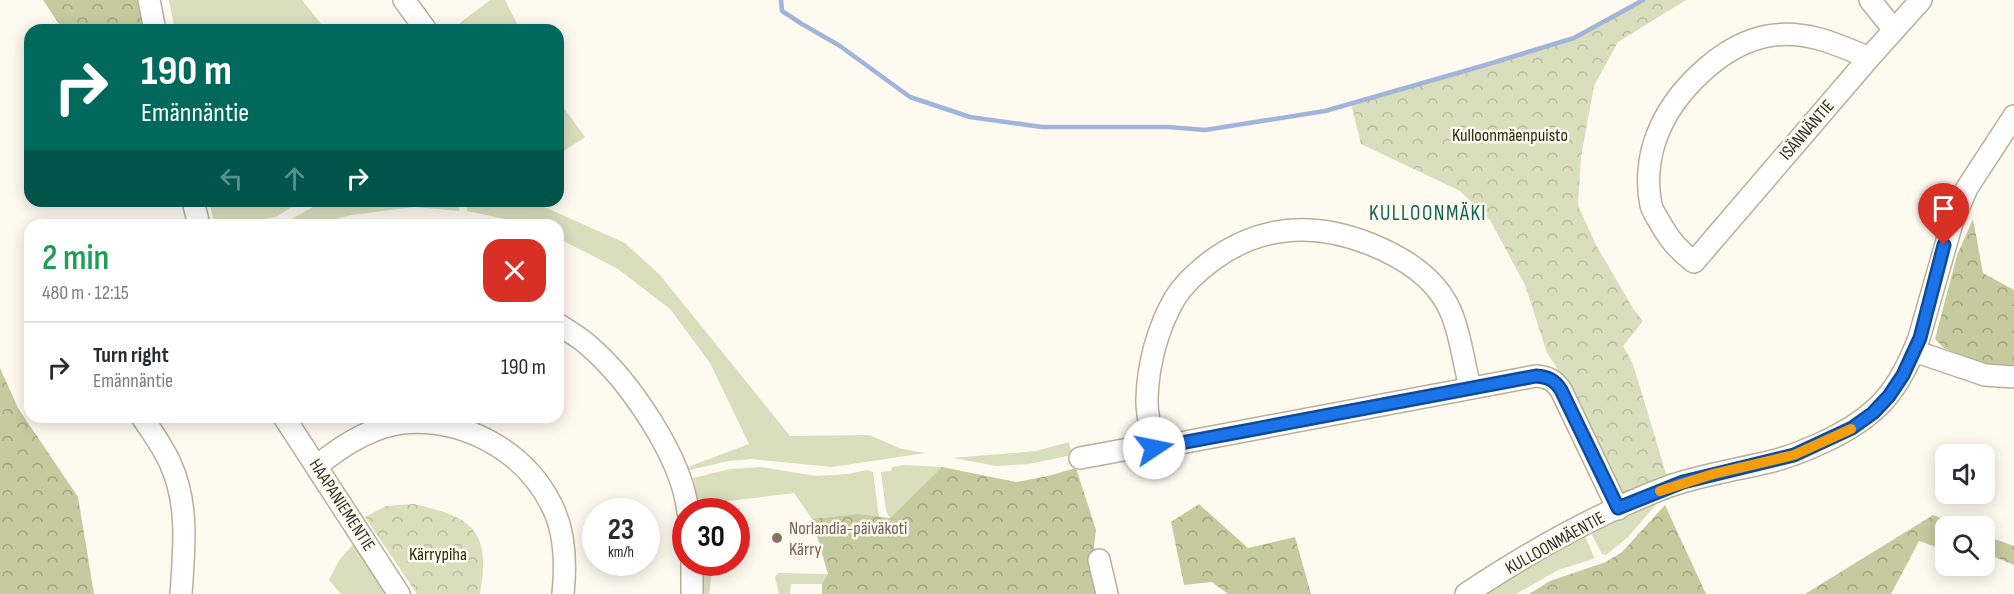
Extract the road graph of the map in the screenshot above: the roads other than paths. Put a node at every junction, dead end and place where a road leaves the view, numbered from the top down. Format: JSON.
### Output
{"nodes":[{"id":1,"x":149,"y":0,"type":"edge"},
{"id":2,"x":404,"y":0,"type":"edge"},
{"id":3,"x":1870,"y":0,"type":"edge"},
{"id":4,"x":1921,"y":0,"type":"edge"},
{"id":5,"x":154,"y":24,"type":"edge"},
{"id":6,"x":422,"y":24,"type":"edge"},
{"id":7,"x":1894,"y":30,"type":"junction"},
{"id":8,"x":1869,"y":58,"type":"junction"},
{"id":9,"x":2014,"y":116,"type":"edge"},
{"id":10,"x":564,"y":328,"type":"edge"},
{"id":11,"x":1914,"y":351,"type":"junction"},
{"id":12,"x":2014,"y":377,"type":"edge"},
{"id":13,"x":1470,"y":388,"type":"junction"},
{"id":14,"x":146,"y":423,"type":"edge"},
{"id":15,"x":288,"y":423,"type":"edge"},
{"id":16,"x":1154,"y":448,"type":"junction"},
{"id":17,"x":1080,"y":458,"type":"dead end"},
{"id":18,"x":317,"y":466,"type":"junction"},
{"id":19,"x":685,"y":498,"type":"edge"},
{"id":20,"x":1618,"y":508,"type":"junction"},
{"id":21,"x":1100,"y":560,"type":"dead end"},
{"id":22,"x":692,"y":576,"type":"edge"},
{"id":23,"x":181,"y":594,"type":"edge"},
{"id":24,"x":399,"y":594,"type":"edge"},
{"id":25,"x":563,"y":594,"type":"edge"},
{"id":26,"x":692,"y":594,"type":"edge"},
{"id":27,"x":1107,"y":594,"type":"edge"},
{"id":28,"x":1466,"y":594,"type":"edge"}],
"edges":[{"from":1,"to":5,"type":"street"},
{"from":2,"to":6,"type":"street"},
{"from":3,"to":7,"type":"street"},
{"from":4,"to":7,"type":"street","name":"ISÄNNÄNTIE"},
{"from":7,"to":8,"type":"street","name":"ISÄNNÄNTIE"},
{"from":8,"to":8,"type":"street","name":"ISÄNNÄNTIE"},
{"from":9,"to":11,"type":"street","name":"KULLOONMÄENTIE"},
{"from":10,"to":19,"type":"street"},
{"from":11,"to":12,"type":"street"},
{"from":11,"to":20,"type":"street","name":"KULLOONMÄENTIE"},
{"from":13,"to":16,"type":"street"},
{"from":13,"to":16,"type":"street"},
{"from":13,"to":20,"type":"street"},
{"from":14,"to":23,"type":"street"},
{"from":15,"to":18,"type":"street","name":"HAAPANIEMENTIE"},
{"from":16,"to":17,"type":"street"},
{"from":18,"to":24,"type":"street","name":"HAAPANIEMENTIE"},
{"from":18,"to":25,"type":"street"},
{"from":20,"to":28,"type":"street","name":"KULLOONMÄENTIE"},
{"from":21,"to":27,"type":"street"},
{"from":22,"to":26,"type":"street"}]}
